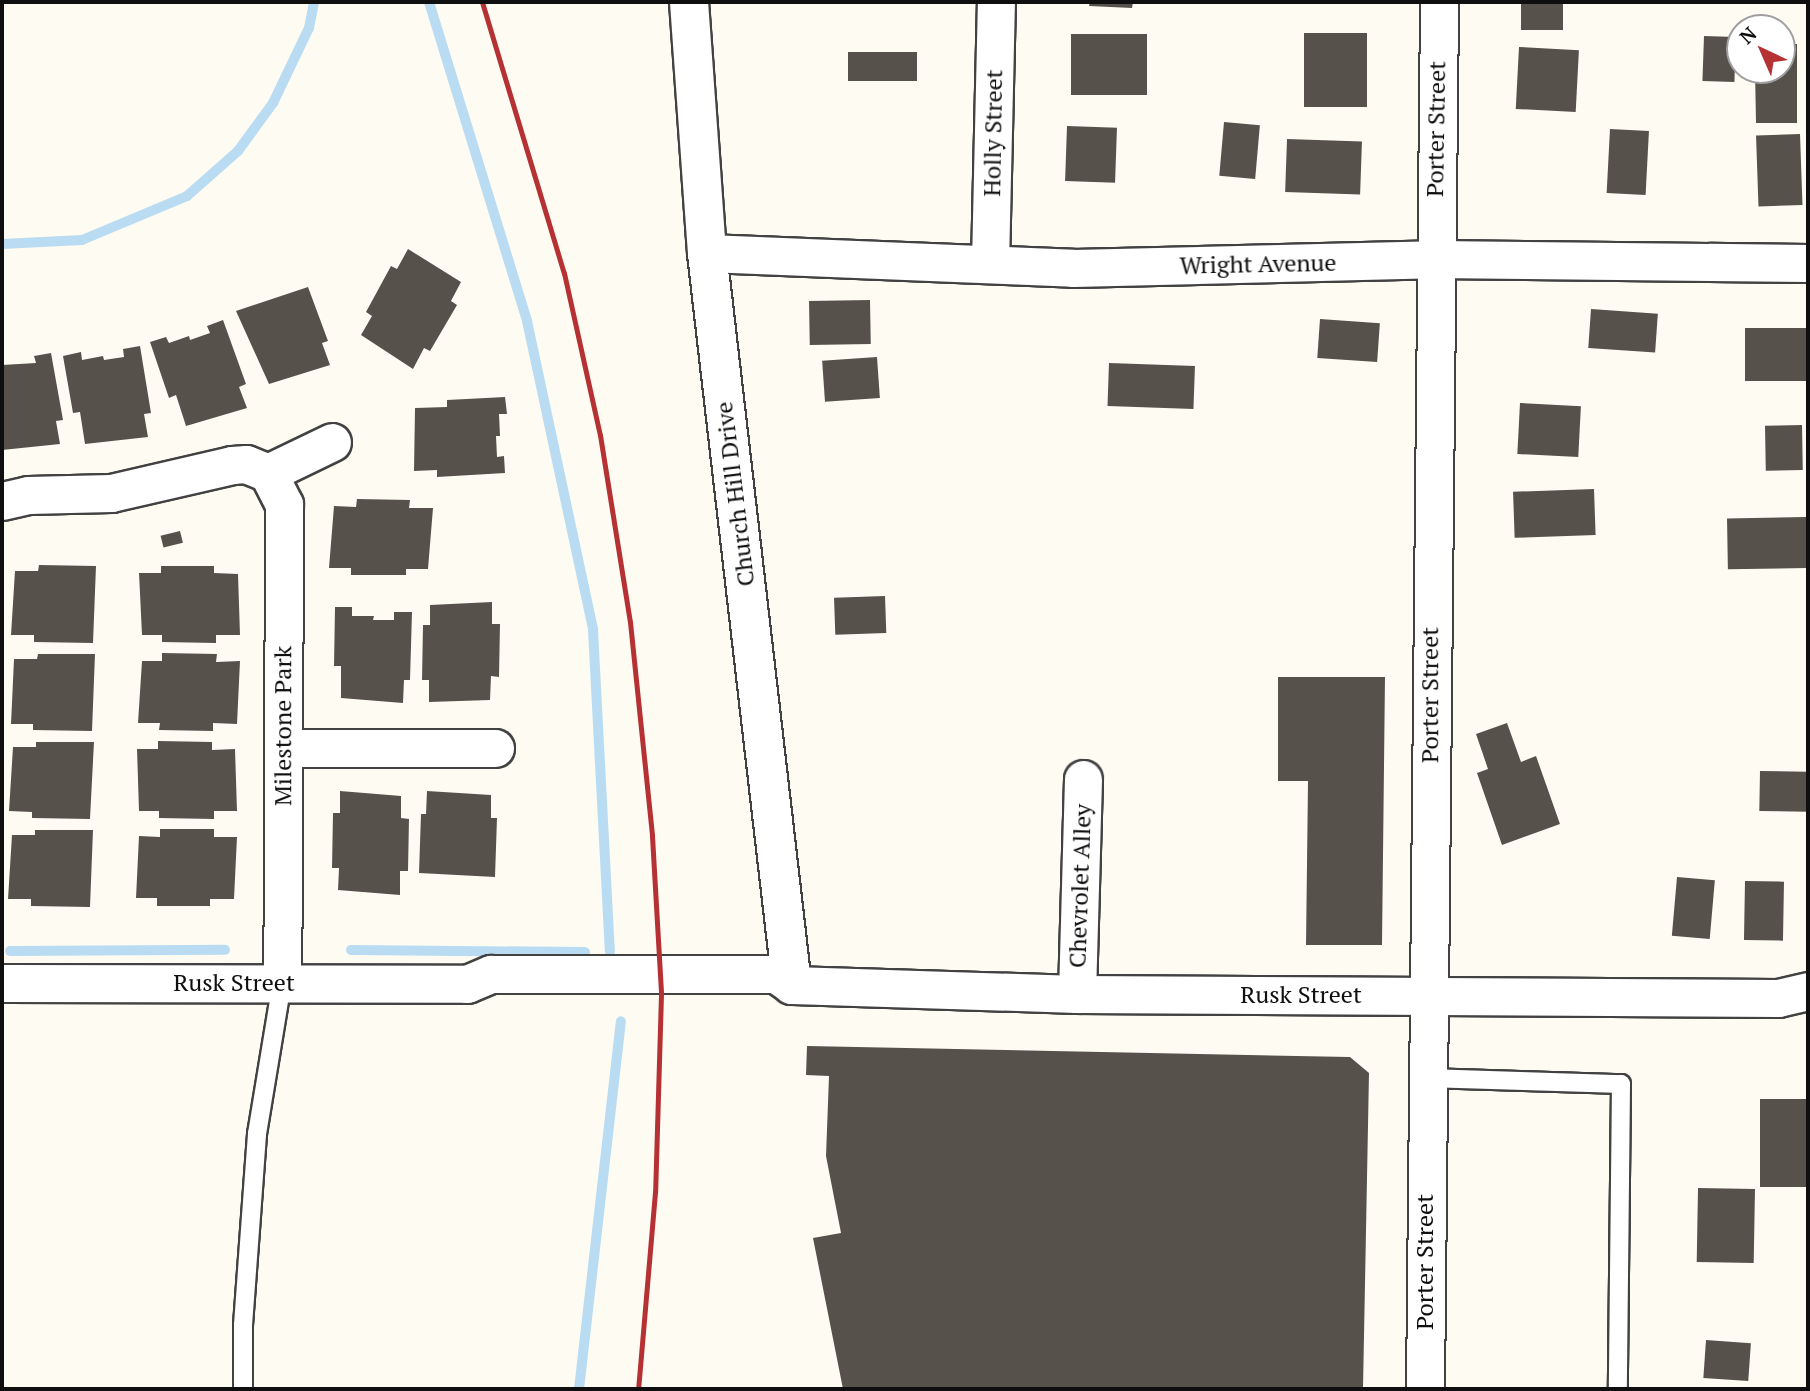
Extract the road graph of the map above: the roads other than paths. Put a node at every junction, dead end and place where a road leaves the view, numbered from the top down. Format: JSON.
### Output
{"nodes":[{"id":1,"x":689,"y":2,"type":"edge"},
{"id":2,"x":996,"y":2,"type":"edge"},
{"id":3,"x":1439,"y":2,"type":"edge"},
{"id":4,"x":707,"y":254,"type":"junction"},
{"id":5,"x":1433,"y":259,"type":"junction"},
{"id":6,"x":990,"y":263,"type":"junction"},
{"id":7,"x":1808,"y":263,"type":"edge"},
{"id":8,"x":332,"y":442,"type":"dead end"},
{"id":9,"x":268,"y":473,"type":"junction"},
{"id":10,"x":2,"y":501,"type":"edge"},
{"id":11,"x":283,"y":748,"type":"junction"},
{"id":12,"x":495,"y":748,"type":"dead end"},
{"id":13,"x":1083,"y":779,"type":"dead end"},
{"id":14,"x":2,"y":983,"type":"edge"},
{"id":15,"x":282,"y":983,"type":"junction"},
{"id":16,"x":792,"y":985,"type":"junction"},
{"id":17,"x":1808,"y":991,"type":"edge"},
{"id":18,"x":1077,"y":993,"type":"junction"},
{"id":19,"x":1427,"y":996,"type":"junction"},
{"id":20,"x":1427,"y":1078,"type":"junction"},
{"id":21,"x":243,"y":1389,"type":"edge"},
{"id":22,"x":1424,"y":1389,"type":"edge"},
{"id":23,"x":1618,"y":1389,"type":"edge"}],
"edges":[{"from":1,"to":4,"type":"street","name":"Church Hill Drive"},
{"from":2,"to":6,"type":"street","name":"Holly Street"},
{"from":3,"to":5,"type":"street","name":"Porter Street"},
{"from":4,"to":6,"type":"street","name":"Wright Avenue"},
{"from":4,"to":16,"type":"street","name":"Church Hill Drive"},
{"from":5,"to":6,"type":"street","name":"Wright Avenue"},
{"from":5,"to":7,"type":"street","name":"Wright Avenue"},
{"from":5,"to":19,"type":"street","name":"Porter Street"},
{"from":8,"to":9,"type":"street"},
{"from":9,"to":10,"type":"street"},
{"from":9,"to":11,"type":"street","name":"Milestone Park"},
{"from":11,"to":12,"type":"street"},
{"from":11,"to":15,"type":"street","name":"Milestone Park"},
{"from":13,"to":18,"type":"street","name":"Chevrolet Alley"},
{"from":14,"to":15,"type":"street","name":"Rusk Street"},
{"from":15,"to":16,"type":"street","name":"Rusk Street"},
{"from":15,"to":21,"type":"lane"},
{"from":16,"to":18,"type":"street","name":"Rusk Street"},
{"from":17,"to":19,"type":"street","name":"Rusk Street"},
{"from":18,"to":19,"type":"street","name":"Rusk Street"},
{"from":19,"to":20,"type":"street","name":"Porter Street"},
{"from":20,"to":22,"type":"street","name":"Porter Street"},
{"from":20,"to":23,"type":"lane"}]}
